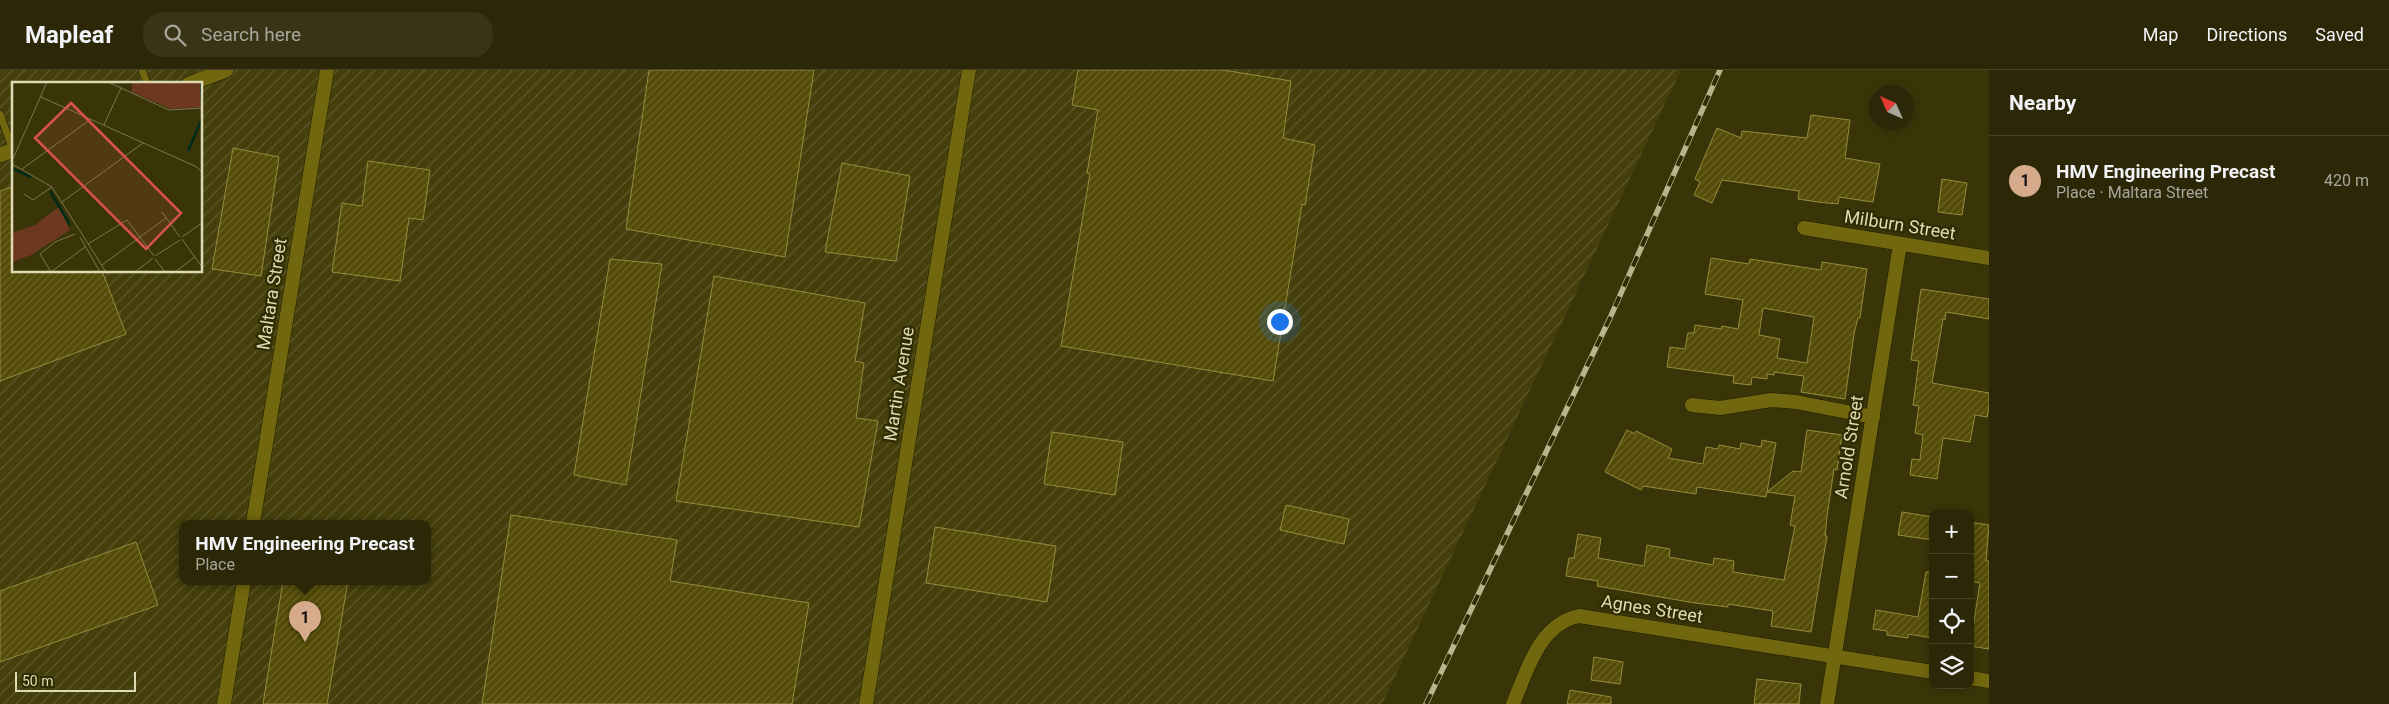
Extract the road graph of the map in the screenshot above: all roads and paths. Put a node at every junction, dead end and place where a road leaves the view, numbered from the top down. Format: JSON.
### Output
{"nodes":[{"id":1,"x":142,"y":70,"type":"edge"},
{"id":2,"x":226,"y":70,"type":"edge"},
{"id":3,"x":327,"y":70,"type":"edge"},
{"id":4,"x":969,"y":70,"type":"edge"},
{"id":5,"x":146,"y":82,"type":"edge"},
{"id":6,"x":194,"y":82,"type":"edge"},
{"id":7,"x":0,"y":114,"type":"edge"},
{"id":8,"x":9,"y":152,"type":"edge"},
{"id":9,"x":1804,"y":228,"type":"dead end"},
{"id":10,"x":1900,"y":244,"type":"junction"},
{"id":11,"x":1989,"y":258,"type":"edge"},
{"id":12,"x":1692,"y":405,"type":"dead end"},
{"id":13,"x":1873,"y":417,"type":"junction"},
{"id":14,"x":253,"y":520,"type":"edge"},
{"id":15,"x":243,"y":585,"type":"edge"},
{"id":16,"x":1834,"y":657,"type":"junction"},
{"id":17,"x":1929,"y":671,"type":"edge"},
{"id":18,"x":1974,"y":679,"type":"edge"},
{"id":19,"x":1989,"y":681,"type":"edge"},
{"id":20,"x":224,"y":704,"type":"edge"},
{"id":21,"x":866,"y":704,"type":"edge"},
{"id":22,"x":1512,"y":704,"type":"edge"},
{"id":23,"x":1827,"y":704,"type":"edge"}],
"edges":[{"from":1,"to":5,"type":"lane"},
{"from":2,"to":6,"type":"street"},
{"from":3,"to":14,"type":"street","name":"Maltara Street"},
{"from":4,"to":21,"type":"street","name":"Martin Avenue"},
{"from":7,"to":8,"type":"lane"},
{"from":9,"to":10,"type":"street","name":"Milburn Street"},
{"from":10,"to":11,"type":"street","name":"Milburn Street"},
{"from":10,"to":13,"type":"street","name":"Arnold Street"},
{"from":12,"to":13,"type":"street"},
{"from":13,"to":16,"type":"street","name":"Arnold Street"},
{"from":15,"to":20,"type":"street"},
{"from":16,"to":17,"type":"street","name":"Agnes Street"},
{"from":16,"to":22,"type":"street","name":"Agnes Street"},
{"from":16,"to":23,"type":"street","name":"Arnold Street"},
{"from":18,"to":19,"type":"street"}]}
